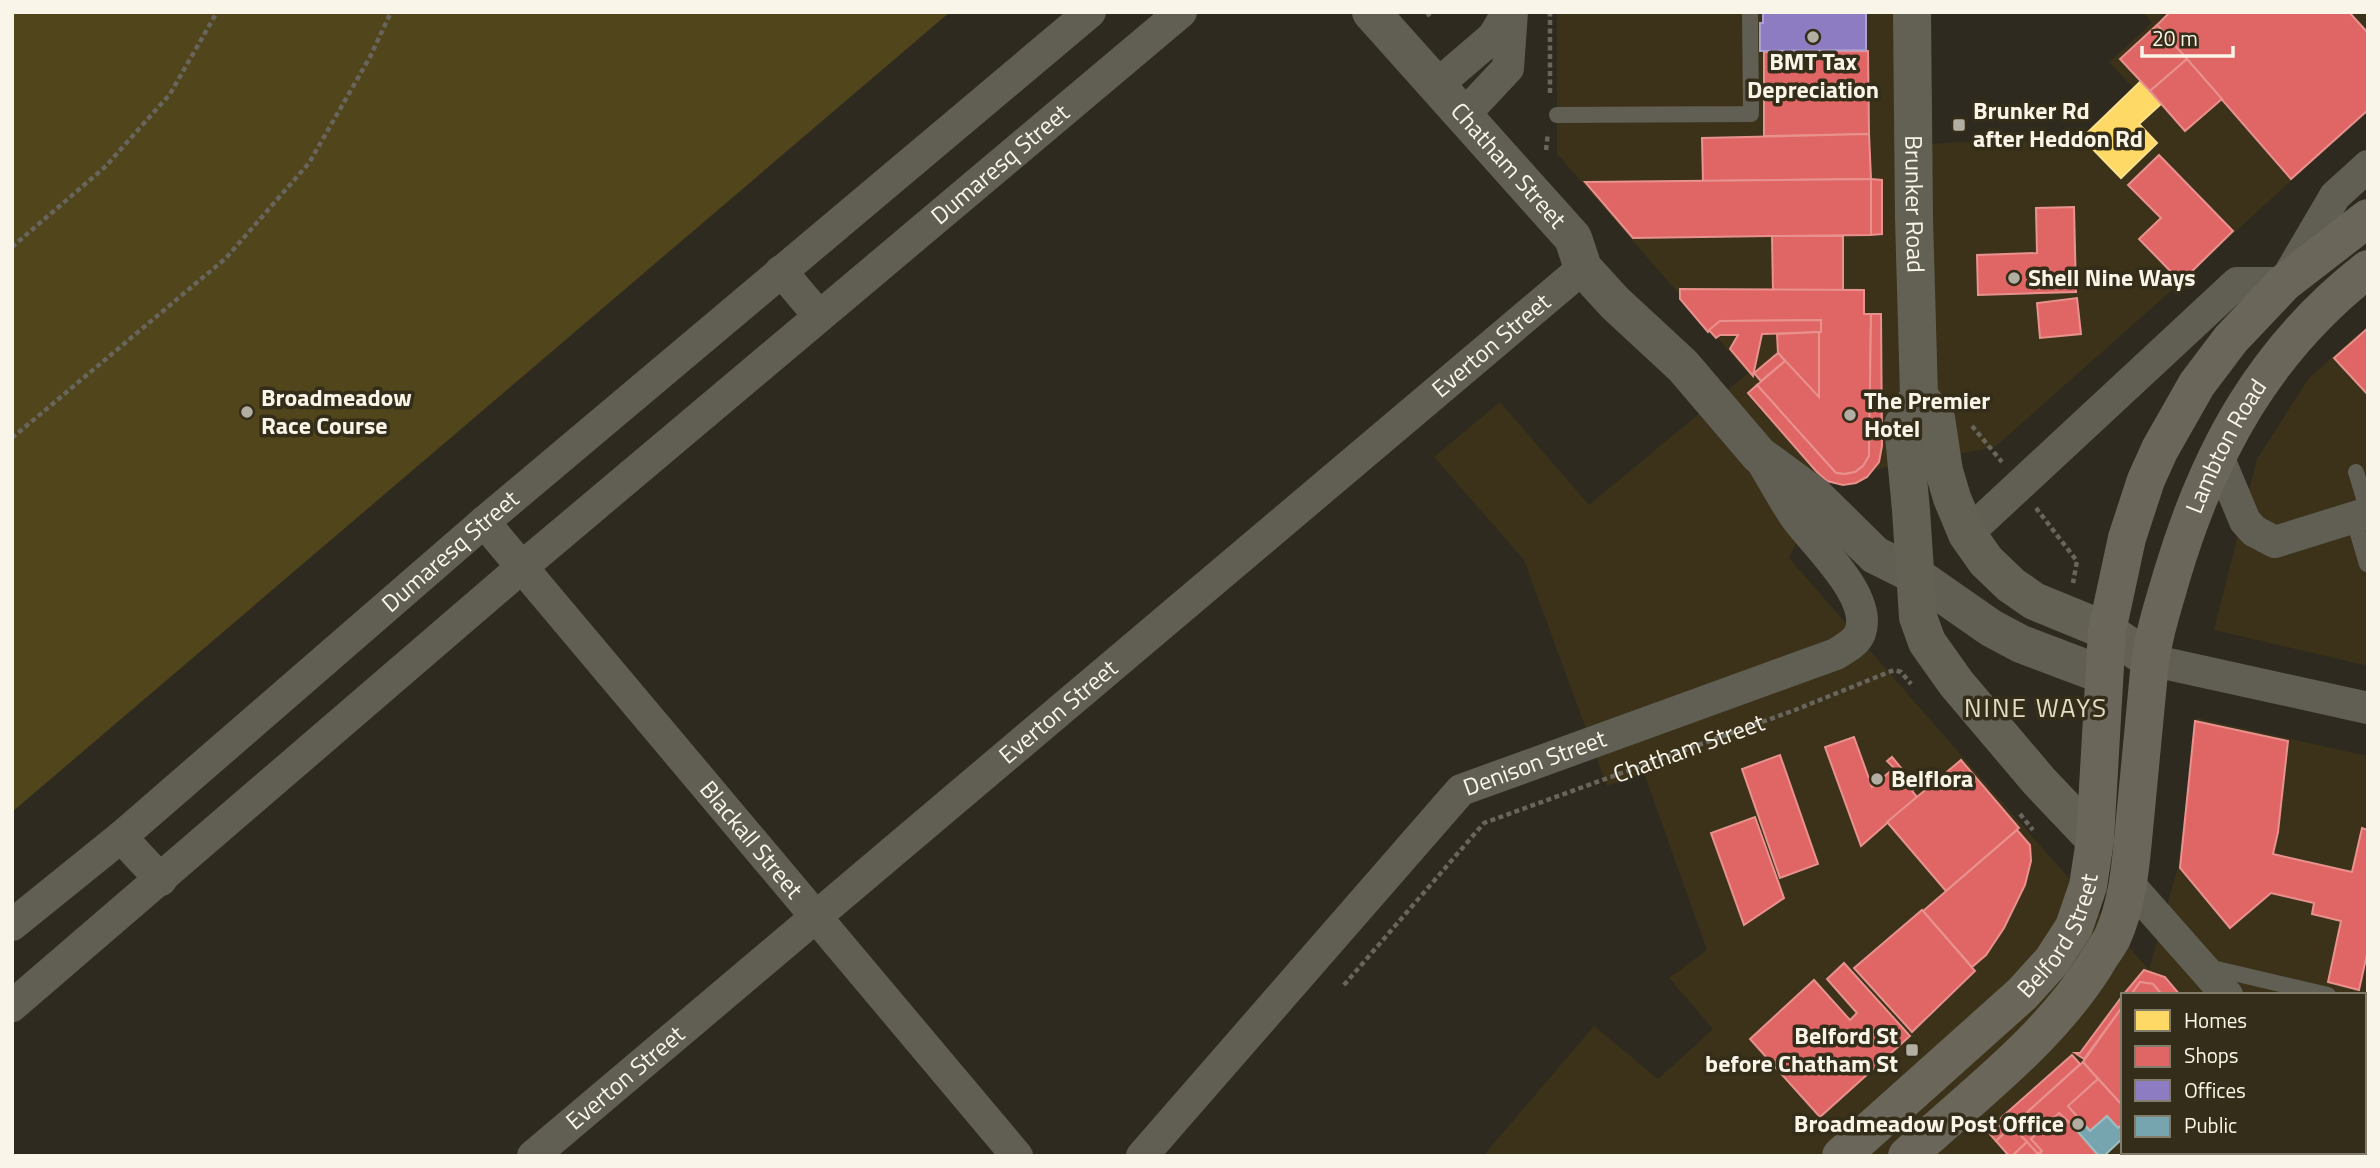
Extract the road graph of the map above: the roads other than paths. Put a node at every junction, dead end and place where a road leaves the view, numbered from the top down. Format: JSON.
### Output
{"nodes":[{"id":1,"x":1090,"y":12,"type":"edge"},
{"id":2,"x":1181,"y":12,"type":"edge"},
{"id":3,"x":1371,"y":12,"type":"edge"},
{"id":4,"x":1510,"y":12,"type":"edge"},
{"id":5,"x":1750,"y":12,"type":"edge"},
{"id":6,"x":1912,"y":12,"type":"edge"},
{"id":7,"x":1437,"y":85,"type":"junction"},
{"id":8,"x":1463,"y":116,"type":"junction"},
{"id":9,"x":1552,"y":116,"type":"road end"},
{"id":10,"x":2368,"y":166,"type":"edge"},
{"id":11,"x":2368,"y":218,"type":"edge"},
{"id":12,"x":1583,"y":268,"type":"junction"},
{"id":13,"x":2368,"y":269,"type":"edge"},
{"id":14,"x":781,"y":271,"type":"junction"},
{"id":15,"x":2284,"y":283,"type":"junction"},
{"id":16,"x":819,"y":316,"type":"junction"},
{"id":17,"x":1919,"y":396,"type":"junction"},
{"id":18,"x":2217,"y":454,"type":"junction"},
{"id":19,"x":1759,"y":455,"type":"junction"},
{"id":20,"x":2356,"y":472,"type":"dead end"},
{"id":21,"x":2363,"y":514,"type":"edge"},
{"id":22,"x":484,"y":522,"type":"junction"},
{"id":23,"x":1967,"y":534,"type":"junction"},
{"id":24,"x":2367,"y":564,"type":"edge"},
{"id":25,"x":522,"y":567,"type":"junction"},
{"id":26,"x":1915,"y":575,"type":"junction"},
{"id":27,"x":2107,"y":631,"type":"junction"},
{"id":28,"x":2150,"y":660,"type":"junction"},
{"id":29,"x":2104,"y":675,"type":"junction"},
{"id":30,"x":2368,"y":708,"type":"edge"},
{"id":31,"x":121,"y":836,"type":"junction"},
{"id":32,"x":2095,"y":840,"type":"junction"},
{"id":33,"x":160,"y":880,"type":"junction"},
{"id":34,"x":2128,"y":883,"type":"junction"},
{"id":35,"x":816,"y":916,"type":"junction"},
{"id":36,"x":12,"y":925,"type":"edge"},
{"id":37,"x":2202,"y":965,"type":"junction"},
{"id":38,"x":2225,"y":993,"type":"edge"},
{"id":39,"x":2320,"y":993,"type":"edge"},
{"id":40,"x":12,"y":1006,"type":"edge"},
{"id":41,"x":533,"y":1156,"type":"edge"},
{"id":42,"x":1017,"y":1156,"type":"edge"},
{"id":43,"x":1142,"y":1156,"type":"edge"},
{"id":44,"x":1841,"y":1156,"type":"edge"},
{"id":45,"x":1907,"y":1156,"type":"edge"}],
"edges":[{"from":1,"to":14,"type":"street","name":"Dumaresq Street"},
{"from":2,"to":16,"type":"street","name":"Dumaresq Street"},
{"from":3,"to":7,"type":"street","name":"Chatham Street"},
{"from":4,"to":7,"type":"street"},
{"from":4,"to":8,"type":"street"},
{"from":5,"to":9,"type":"lane"},
{"from":6,"to":17,"type":"main road","name":"Brunker Road"},
{"from":7,"to":8,"type":"street","name":"Chatham Street"},
{"from":8,"to":12,"type":"street","name":"Chatham Street"},
{"from":10,"to":15,"type":"street","name":"Lambton Road"},
{"from":11,"to":15,"type":"main road","name":"Lambton Road"},
{"from":12,"to":19,"type":"street","name":"Chatham Street"},
{"from":12,"to":35,"type":"street","name":"Everton Street"},
{"from":13,"to":18,"type":"main road","name":"Lambton Road"},
{"from":14,"to":16,"type":"street"},
{"from":14,"to":22,"type":"street","name":"Dumaresq Street"},
{"from":15,"to":23,"type":"street"},
{"from":15,"to":27,"type":"main road","name":"Lambton Road"},
{"from":16,"to":25,"type":"street","name":"Dumaresq Street"},
{"from":17,"to":23,"type":"main road"},
{"from":17,"to":26,"type":"main road","name":"Brunker Road"},
{"from":18,"to":21,"type":"street"},
{"from":18,"to":28,"type":"main road","name":"Lambton Road"},
{"from":19,"to":26,"type":"street","name":"Chatham Street"},
{"from":19,"to":43,"type":"street","name":"Denison Street"},
{"from":20,"to":21,"type":"lane"},
{"from":21,"to":24,"type":"lane"},
{"from":22,"to":25,"type":"street","name":"Blackall Street"},
{"from":22,"to":31,"type":"street","name":"Dumaresq Street"},
{"from":23,"to":27,"type":"main road"},
{"from":25,"to":33,"type":"street","name":"Dumaresq Street"},
{"from":25,"to":35,"type":"street","name":"Blackall Street"},
{"from":26,"to":29,"type":"street","name":"Chatham Street"},
{"from":26,"to":32,"type":"main road"},
{"from":27,"to":28,"type":"main road"},
{"from":27,"to":29,"type":"main road","name":"Belford Street"},
{"from":28,"to":29,"type":"main road"},
{"from":28,"to":30,"type":"street"},
{"from":28,"to":34,"type":"main road","name":"Belford Street"},
{"from":29,"to":32,"type":"main road","name":"Belford Street"},
{"from":31,"to":33,"type":"street"},
{"from":31,"to":36,"type":"street","name":"Dumaresq Street"},
{"from":32,"to":44,"type":"main road","name":"Belford Street"},
{"from":33,"to":40,"type":"street","name":"Dumaresq Street"},
{"from":34,"to":37,"type":"street"},
{"from":34,"to":45,"type":"main road","name":"Belford Street"},
{"from":35,"to":41,"type":"street","name":"Everton Street"},
{"from":35,"to":42,"type":"street","name":"Blackall Street"},
{"from":37,"to":38,"type":"street"},
{"from":37,"to":39,"type":"lane"}]}
